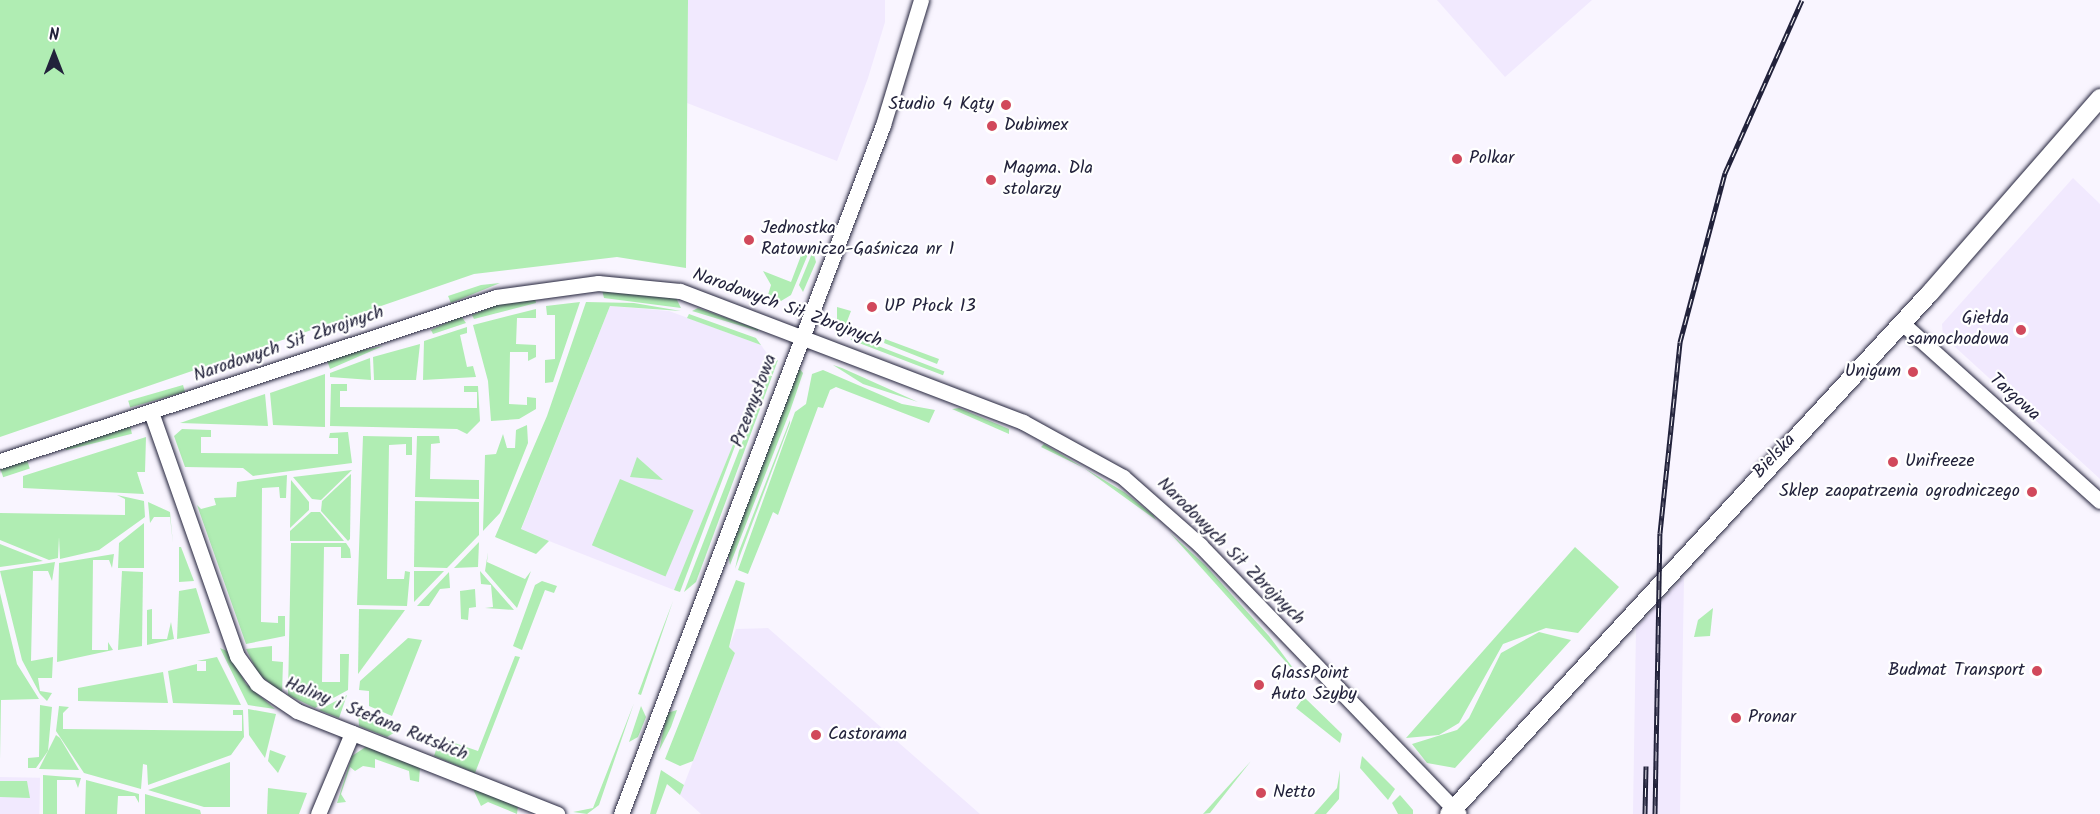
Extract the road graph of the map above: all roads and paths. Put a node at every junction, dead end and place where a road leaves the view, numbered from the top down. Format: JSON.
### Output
{"nodes":[{"id":1,"x":921,"y":0,"type":"edge"},
{"id":2,"x":2100,"y":98,"type":"edge"},
{"id":3,"x":1902,"y":323,"type":"junction"},
{"id":4,"x":801,"y":333,"type":"junction"},
{"id":5,"x":151,"y":412,"type":"junction"},
{"id":6,"x":0,"y":461,"type":"edge"},
{"id":7,"x":2100,"y":501,"type":"edge"},
{"id":8,"x":352,"y":733,"type":"junction"},
{"id":9,"x":1451,"y":813,"type":"edge"},
{"id":10,"x":318,"y":814,"type":"edge"},
{"id":11,"x":557,"y":814,"type":"edge"},
{"id":12,"x":621,"y":814,"type":"edge"}],
"edges":[{"from":1,"to":4,"type":"street","name":"Przemysłowa"},
{"from":2,"to":3,"type":"main road","name":"Bielska"},
{"from":3,"to":7,"type":"street","name":"Targowa"},
{"from":3,"to":9,"type":"main road","name":"Bielska"},
{"from":4,"to":5,"type":"street","name":"Narodowych Sił Zbrojnych"},
{"from":4,"to":9,"type":"street","name":"Narodowych Sił Zbrojnych"},
{"from":4,"to":12,"type":"street","name":"Przemysłowa"},
{"from":5,"to":6,"type":"street","name":"Narodowych Sił Zbrojnych"},
{"from":5,"to":8,"type":"street","name":"Haliny i Stefana Rutskich"},
{"from":8,"to":10,"type":"street"},
{"from":8,"to":11,"type":"street","name":"Haliny i Stefana Rutskich"}]}
